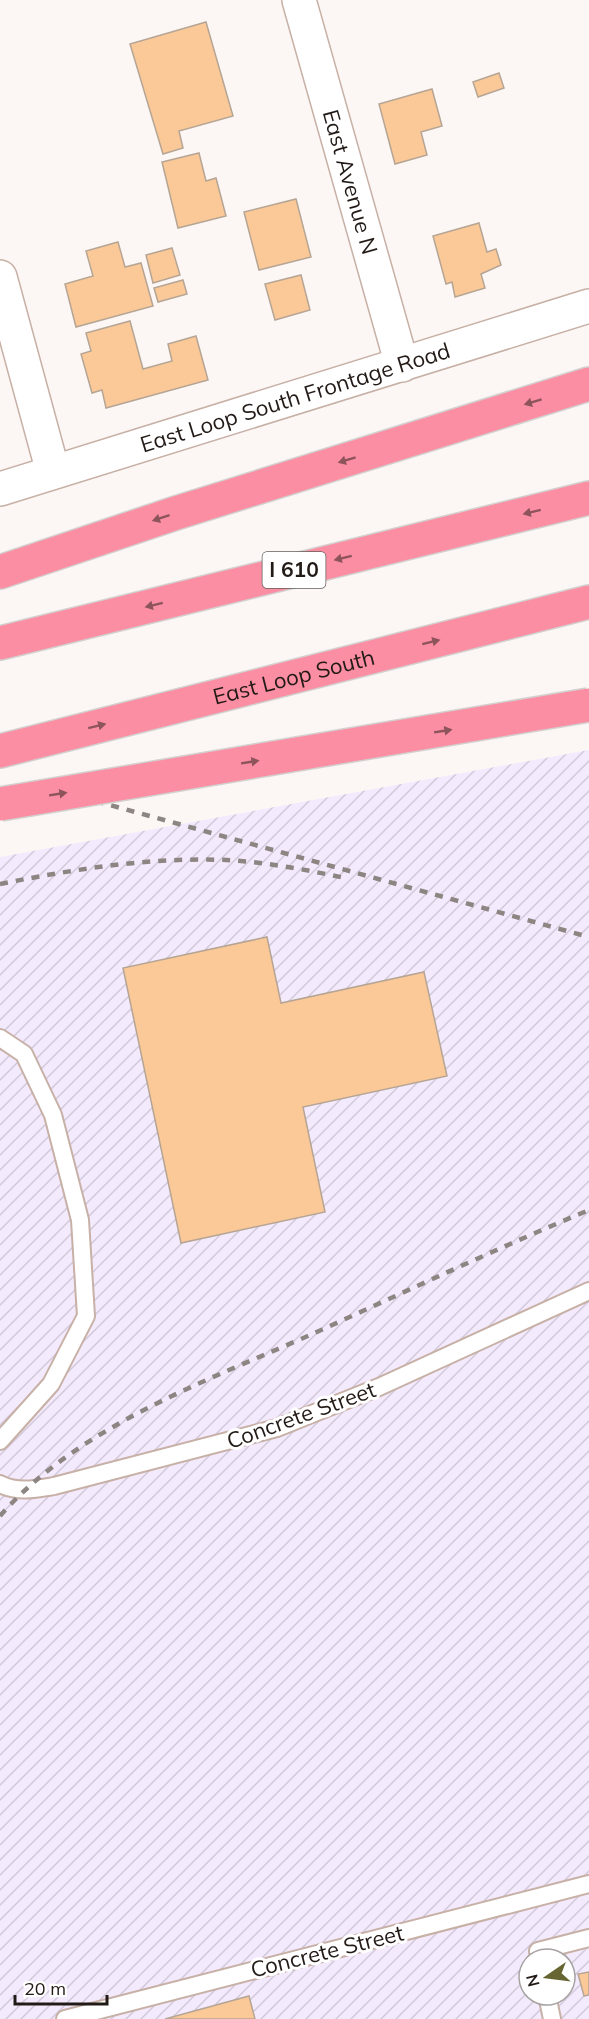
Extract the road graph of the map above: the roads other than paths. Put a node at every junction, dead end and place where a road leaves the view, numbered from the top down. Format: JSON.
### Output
{"nodes":[{"id":1,"x":299,"y":0,"type":"edge"},
{"id":2,"x":0,"y":277,"type":"edge"},
{"id":3,"x":589,"y":306,"type":"edge"},
{"id":4,"x":402,"y":365,"type":"junction"},
{"id":5,"x":589,"y":384,"type":"edge"},
{"id":6,"x":53,"y":472,"type":"junction"},
{"id":7,"x":0,"y":489,"type":"edge"},
{"id":8,"x":589,"y":498,"type":"edge"},
{"id":9,"x":0,"y":572,"type":"edge"},
{"id":10,"x":589,"y":603,"type":"edge"},
{"id":11,"x":0,"y":643,"type":"edge"},
{"id":12,"x":589,"y":705,"type":"edge"},
{"id":13,"x":0,"y":751,"type":"edge"},
{"id":14,"x":0,"y":804,"type":"edge"},
{"id":15,"x":0,"y":1038,"type":"edge"},
{"id":16,"x":589,"y":1292,"type":"edge"},
{"id":17,"x":0,"y":1441,"type":"edge"},
{"id":18,"x":0,"y":1484,"type":"edge"},
{"id":19,"x":589,"y":1884,"type":"edge"},
{"id":20,"x":589,"y":1938,"type":"edge"},
{"id":21,"x":554,"y":1947,"type":"edge"},
{"id":22,"x":65,"y":2019,"type":"edge"}],
"edges":[{"from":1,"to":4,"type":"street","name":"East Avenue N"},
{"from":2,"to":6,"type":"street"},
{"from":3,"to":4,"type":"street","name":"East Loop South Frontage Road"},
{"from":4,"to":6,"type":"street","name":"East Loop South Frontage Road"},
{"from":5,"to":9,"type":"highway","one_way":true},
{"from":6,"to":7,"type":"street","name":"East Loop South Frontage Road"},
{"from":8,"to":11,"type":"highway","number":"I 610","one_way":true},
{"from":13,"to":10,"type":"highway","name":"East Loop South","one_way":true},
{"from":14,"to":12,"type":"highway","one_way":true,"bridge":true},
{"from":15,"to":17,"type":"lane"},
{"from":16,"to":18,"type":"lane","name":"Concrete Street"},
{"from":19,"to":22,"type":"lane","name":"Concrete Street"},
{"from":20,"to":21,"type":"lane"}]}
